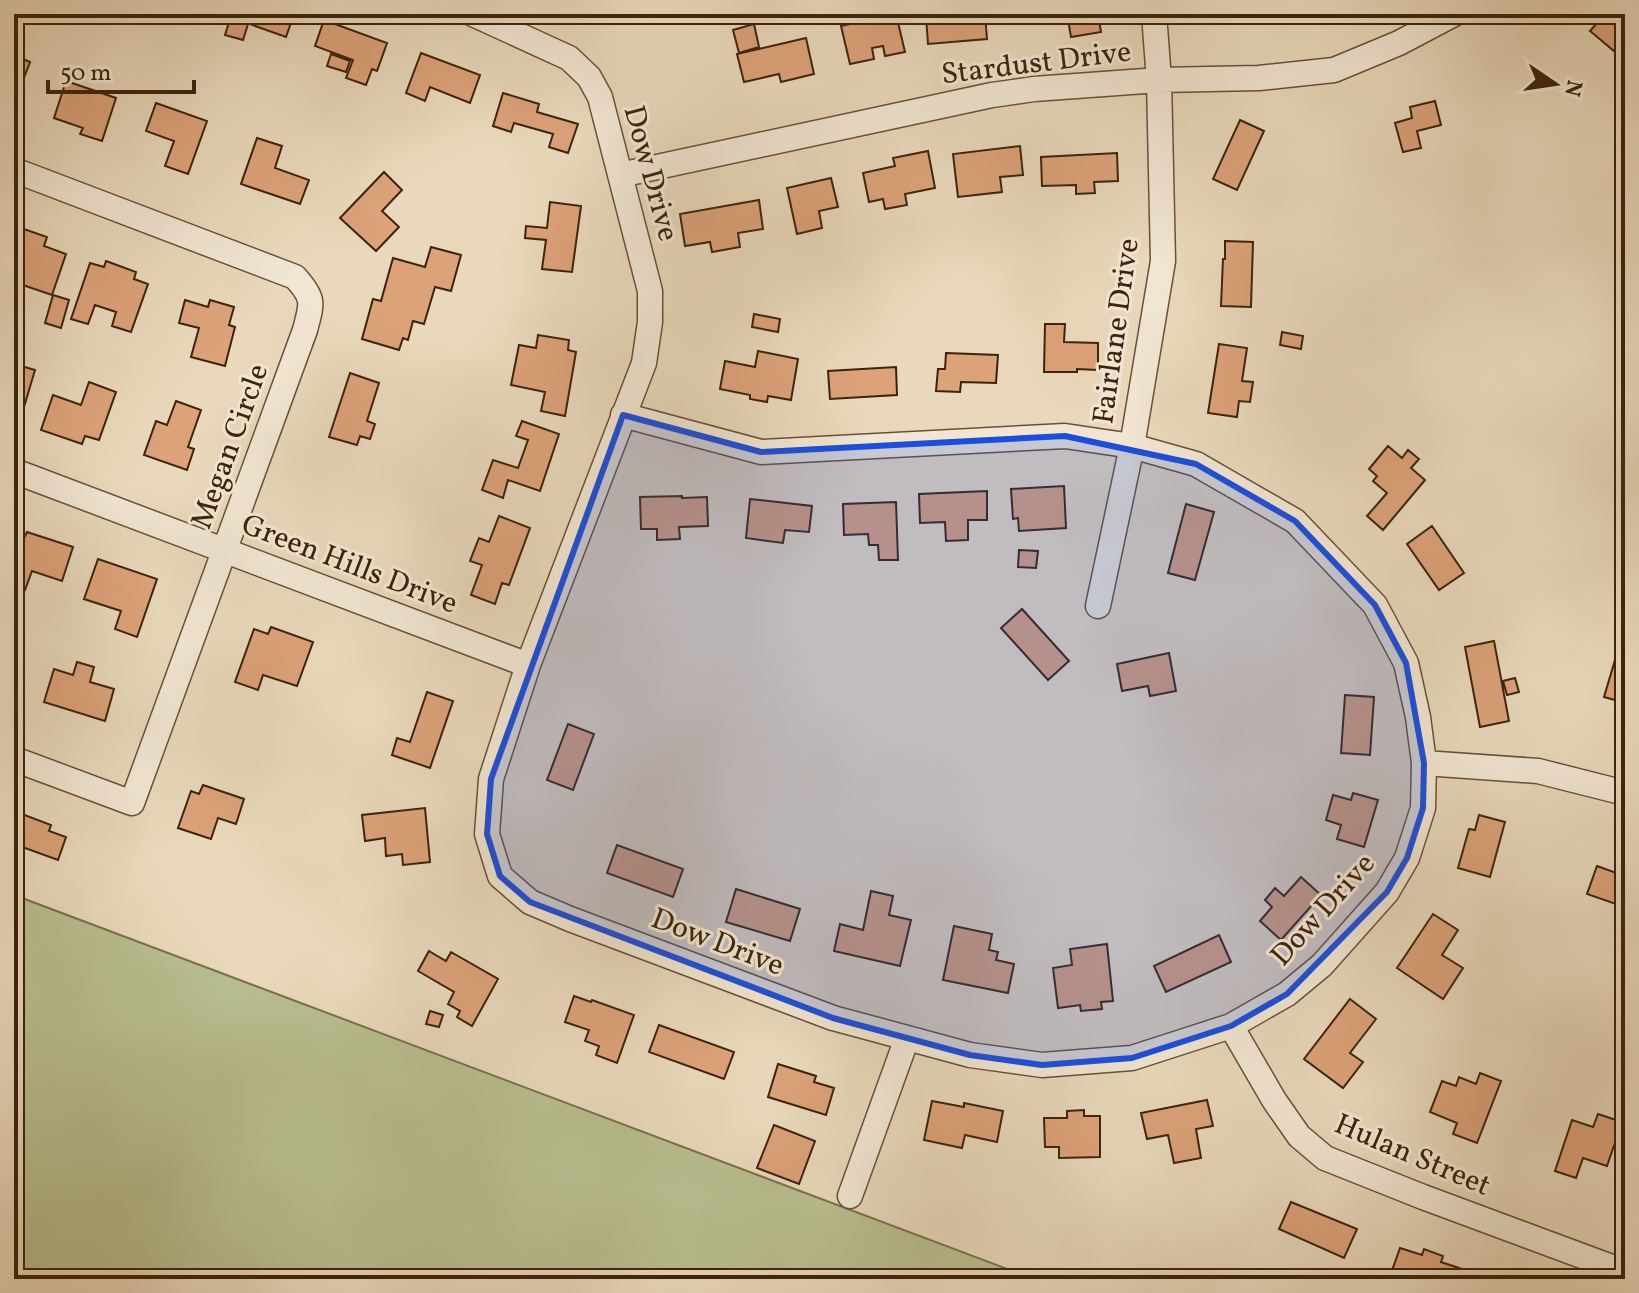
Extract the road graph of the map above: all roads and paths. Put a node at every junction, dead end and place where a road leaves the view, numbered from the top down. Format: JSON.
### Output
{"nodes":[{"id":1,"x":1154,"y":14,"type":"edge"},
{"id":2,"x":1454,"y":14,"type":"edge"},
{"id":3,"x":485,"y":16,"type":"edge"},
{"id":4,"x":1159,"y":80,"type":"junction"},
{"id":5,"x":14,"y":170,"type":"edge"},
{"id":6,"x":620,"y":175,"type":"junction"},
{"id":7,"x":623,"y":415,"type":"junction"},
{"id":8,"x":1132,"y":446,"type":"junction"},
{"id":9,"x":14,"y":471,"type":"edge"},
{"id":10,"x":226,"y":550,"type":"junction"},
{"id":11,"x":1098,"y":606,"type":"dead end"},
{"id":12,"x":528,"y":665,"type":"junction"},
{"id":13,"x":14,"y":759,"type":"edge"},
{"id":14,"x":1424,"y":763,"type":"junction"},
{"id":15,"x":1625,"y":793,"type":"edge"},
{"id":16,"x":1231,"y":1026,"type":"junction"},
{"id":17,"x":907,"y":1038,"type":"junction"},
{"id":18,"x":850,"y":1196,"type":"dead end"},
{"id":19,"x":1625,"y":1272,"type":"edge"}],
"edges":[{"from":1,"to":4,"type":"street","name":"Fairlane Drive"},
{"from":2,"to":4,"type":"street","name":"Stardust Drive"},
{"from":3,"to":6,"type":"street","name":"Dow Drive"},
{"from":4,"to":6,"type":"street","name":"Stardust Drive"},
{"from":4,"to":8,"type":"street","name":"Fairlane Drive"},
{"from":5,"to":10,"type":"street","name":"Megan Circle"},
{"from":6,"to":7,"type":"street","name":"Dow Drive"},
{"from":7,"to":8,"type":"street","name":"Dow Drive"},
{"from":7,"to":12,"type":"street","name":"Dow Drive"},
{"from":8,"to":11,"type":"street","name":"Fairlane Drive"},
{"from":8,"to":14,"type":"street","name":"Dow Drive"},
{"from":9,"to":10,"type":"street","name":"Green Hills Drive"},
{"from":10,"to":12,"type":"street","name":"Green Hills Drive"},
{"from":10,"to":13,"type":"street","name":"Megan Circle"},
{"from":12,"to":17,"type":"street","name":"Dow Drive"},
{"from":14,"to":15,"type":"street"},
{"from":14,"to":16,"type":"street","name":"Dow Drive"},
{"from":16,"to":17,"type":"street","name":"Dow Drive"},
{"from":16,"to":19,"type":"street","name":"Hulan Street"},
{"from":17,"to":18,"type":"street"}]}
